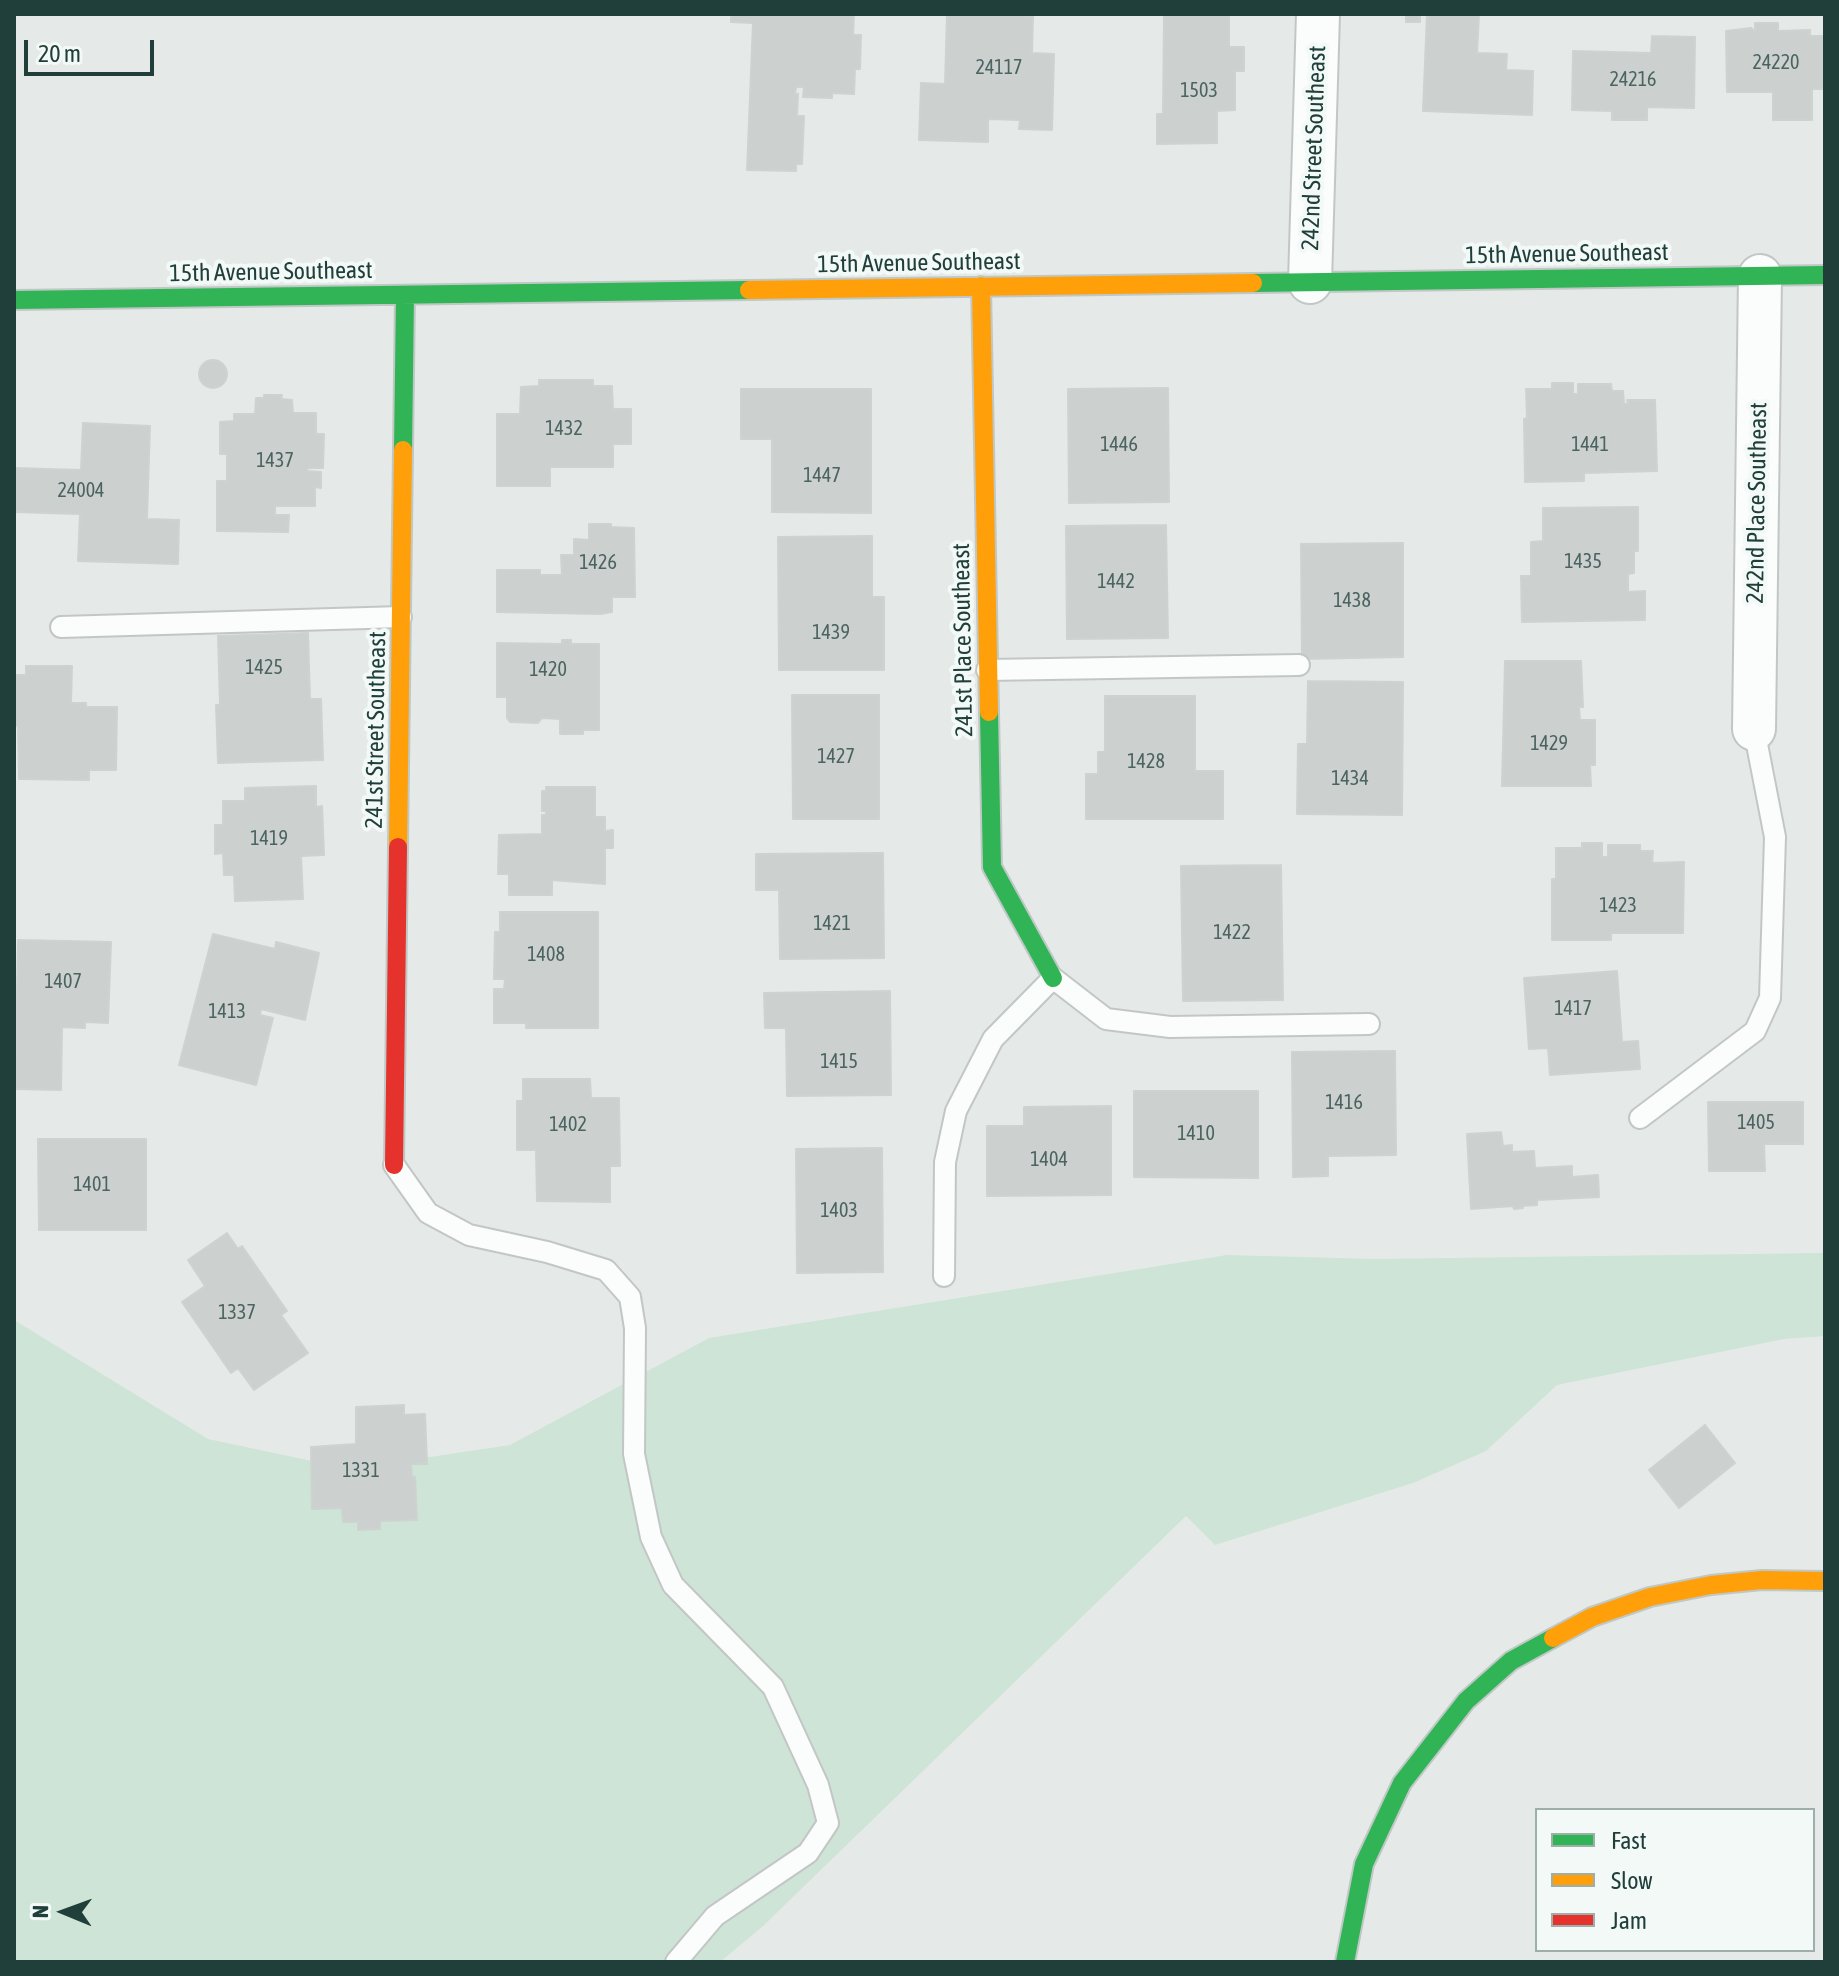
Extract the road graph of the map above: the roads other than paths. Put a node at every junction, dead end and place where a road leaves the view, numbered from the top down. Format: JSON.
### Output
{"nodes":[{"id":1,"x":1318,"y":14,"type":"edge"},
{"id":2,"x":1825,"y":275,"type":"edge"},
{"id":3,"x":1760,"y":276,"type":"junction"},
{"id":4,"x":1310,"y":282,"type":"junction"},
{"id":5,"x":981,"y":286,"type":"junction"},
{"id":6,"x":405,"y":295,"type":"junction"},
{"id":7,"x":14,"y":300,"type":"edge"},
{"id":8,"x":401,"y":617,"type":"junction"},
{"id":9,"x":61,"y":627,"type":"dead end"},
{"id":10,"x":1299,"y":665,"type":"dead end"},
{"id":11,"x":987,"y":670,"type":"junction"},
{"id":12,"x":1754,"y":729,"type":"joint"},
{"id":13,"x":1053,"y":978,"type":"junction"},
{"id":14,"x":1369,"y":1024,"type":"dead end"},
{"id":15,"x":1640,"y":1118,"type":"dead end"},
{"id":16,"x":394,"y":1165,"type":"joint"},
{"id":17,"x":944,"y":1276,"type":"dead end"},
{"id":18,"x":1825,"y":1581,"type":"edge"},
{"id":19,"x":676,"y":1962,"type":"edge"},
{"id":20,"x":1345,"y":1962,"type":"edge"}],
"edges":[{"from":1,"to":4,"type":"street","name":"242nd Street Southeast"},
{"from":2,"to":3,"type":"street","name":"15th Avenue Southeast"},
{"from":3,"to":4,"type":"street","name":"15th Avenue Southeast"},
{"from":3,"to":12,"type":"street","name":"242nd Place Southeast"},
{"from":4,"to":5,"type":"street","name":"15th Avenue Southeast"},
{"from":5,"to":6,"type":"street","name":"15th Avenue Southeast"},
{"from":5,"to":11,"type":"street","name":"241st Place Southeast"},
{"from":6,"to":7,"type":"street","name":"15th Avenue Southeast"},
{"from":6,"to":8,"type":"street","name":"241st Street Southeast"},
{"from":8,"to":9,"type":"lane"},
{"from":8,"to":16,"type":"street","name":"241st Street Southeast"},
{"from":10,"to":11,"type":"lane"},
{"from":11,"to":13,"type":"street","name":"241st Place Southeast"},
{"from":12,"to":15,"type":"lane"},
{"from":13,"to":14,"type":"lane"},
{"from":13,"to":17,"type":"lane"},
{"from":16,"to":19,"type":"lane"},
{"from":18,"to":20,"type":"street"}]}
